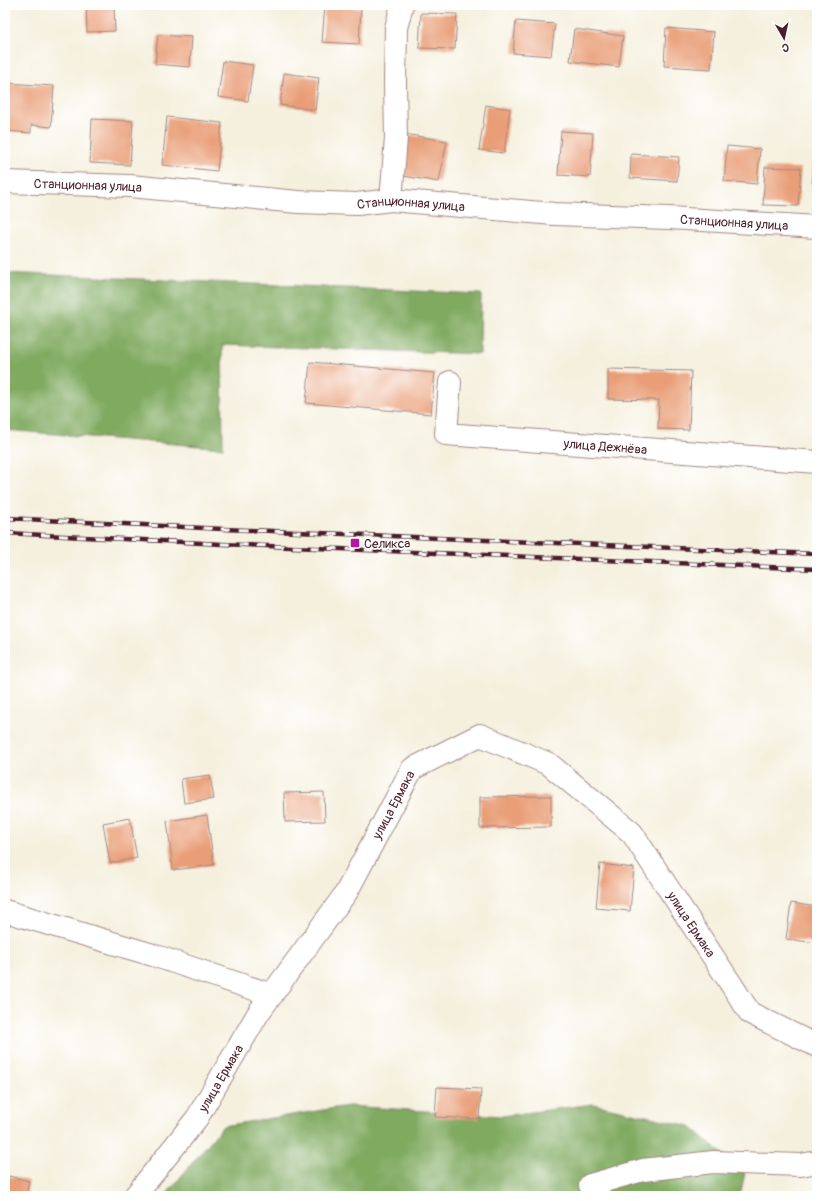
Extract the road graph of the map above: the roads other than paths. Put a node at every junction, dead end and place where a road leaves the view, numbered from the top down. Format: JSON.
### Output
{"nodes":[{"id":1,"x":402,"y":5,"type":"edge"},
{"id":2,"x":5,"y":182,"type":"edge"},
{"id":3,"x":391,"y":200,"type":"junction"},
{"id":4,"x":817,"y":227,"type":"edge"},
{"id":5,"x":450,"y":382,"type":"dead end"},
{"id":6,"x":817,"y":462,"type":"edge"},
{"id":7,"x":5,"y":911,"type":"edge"},
{"id":8,"x":272,"y":995,"type":"junction"},
{"id":9,"x":817,"y":1046,"type":"edge"},
{"id":10,"x":817,"y":1162,"type":"edge"},
{"id":11,"x":590,"y":1185,"type":"dead end"},
{"id":12,"x":135,"y":1196,"type":"edge"}],
"edges":[{"from":1,"to":3,"type":"street"},
{"from":2,"to":3,"type":"street","name":"Станционная улица"},
{"from":3,"to":4,"type":"street","name":"Станционная улица"},
{"from":5,"to":6,"type":"street","name":"улица Дежнёва"},
{"from":7,"to":8,"type":"street"},
{"from":8,"to":9,"type":"street","name":"улица Ермака"},
{"from":8,"to":12,"type":"street","name":"улица Ермака"},
{"from":10,"to":11,"type":"street"}]}
